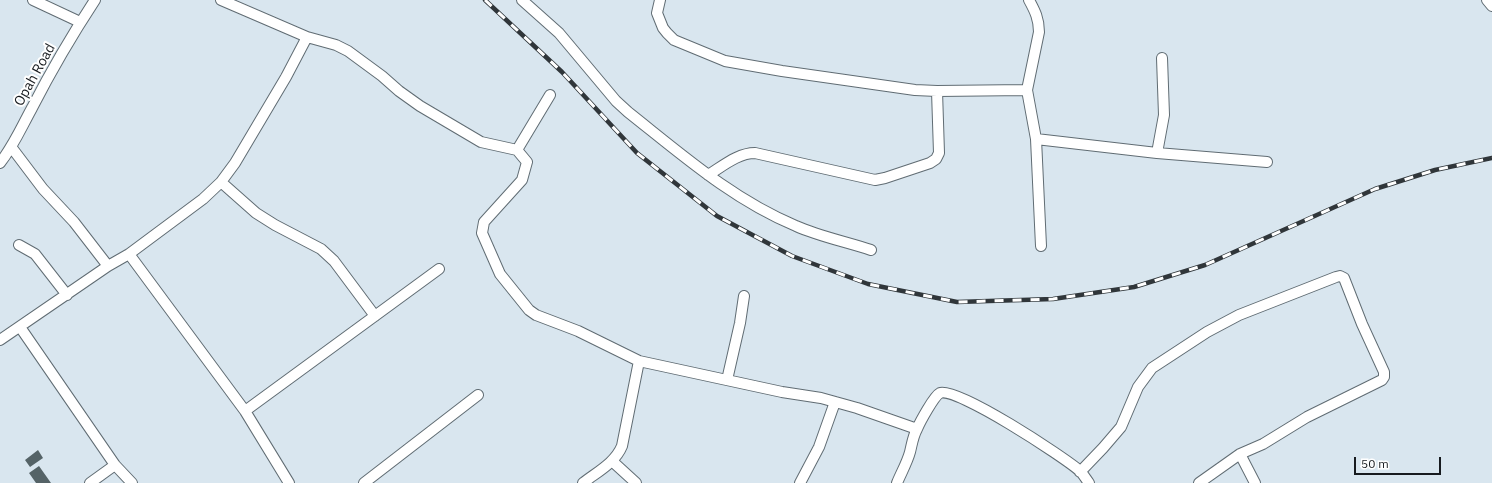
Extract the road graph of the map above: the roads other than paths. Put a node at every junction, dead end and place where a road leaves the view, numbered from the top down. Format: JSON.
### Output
{"nodes":[{"id":1,"x":33,"y":0,"type":"edge"},
{"id":2,"x":95,"y":0,"type":"edge"},
{"id":3,"x":221,"y":0,"type":"edge"},
{"id":4,"x":522,"y":0,"type":"edge"},
{"id":5,"x":660,"y":0,"type":"edge"},
{"id":6,"x":1029,"y":0,"type":"edge"},
{"id":7,"x":1487,"y":0,"type":"edge"},
{"id":8,"x":1492,"y":6,"type":"edge"},
{"id":9,"x":80,"y":22,"type":"junction"},
{"id":10,"x":307,"y":38,"type":"junction"},
{"id":11,"x":1162,"y":58,"type":"dead end"},
{"id":12,"x":1028,"y":90,"type":"junction"},
{"id":13,"x":937,"y":92,"type":"junction"},
{"id":14,"x":550,"y":95,"type":"dead end"},
{"id":15,"x":1036,"y":139,"type":"junction"},
{"id":16,"x":12,"y":148,"type":"junction"},
{"id":17,"x":517,"y":150,"type":"junction"},
{"id":18,"x":1157,"y":153,"type":"junction"},
{"id":19,"x":1267,"y":162,"type":"dead end"},
{"id":20,"x":0,"y":164,"type":"edge"},
{"id":21,"x":708,"y":175,"type":"junction"},
{"id":22,"x":222,"y":182,"type":"junction"},
{"id":23,"x":19,"y":245,"type":"dead end"},
{"id":24,"x":1041,"y":246,"type":"dead end"},
{"id":25,"x":871,"y":250,"type":"dead end"},
{"id":26,"x":129,"y":254,"type":"junction"},
{"id":27,"x":108,"y":266,"type":"junction"},
{"id":28,"x":439,"y":269,"type":"dead end"},
{"id":29,"x":67,"y":295,"type":"junction"},
{"id":30,"x":744,"y":296,"type":"dead end"},
{"id":31,"x":375,"y":316,"type":"junction"},
{"id":32,"x":20,"y":327,"type":"junction"},
{"id":33,"x":0,"y":340,"type":"edge"},
{"id":34,"x":639,"y":361,"type":"junction"},
{"id":35,"x":727,"y":380,"type":"junction"},
{"id":36,"x":478,"y":395,"type":"dead end"},
{"id":37,"x":835,"y":402,"type":"junction"},
{"id":38,"x":245,"y":411,"type":"junction"},
{"id":39,"x":917,"y":429,"type":"junction"},
{"id":40,"x":1240,"y":454,"type":"junction"},
{"id":41,"x":612,"y":461,"type":"junction"},
{"id":42,"x":115,"y":465,"type":"junction"},
{"id":43,"x":1080,"y":472,"type":"junction"},
{"id":44,"x":90,"y":483,"type":"edge"},
{"id":45,"x":132,"y":483,"type":"edge"},
{"id":46,"x":289,"y":483,"type":"edge"},
{"id":47,"x":364,"y":483,"type":"edge"},
{"id":48,"x":583,"y":483,"type":"edge"},
{"id":49,"x":636,"y":483,"type":"edge"},
{"id":50,"x":800,"y":483,"type":"edge"},
{"id":51,"x":897,"y":483,"type":"edge"},
{"id":52,"x":1089,"y":483,"type":"edge"},
{"id":53,"x":1199,"y":483,"type":"edge"},
{"id":54,"x":1255,"y":483,"type":"edge"}],
"edges":[{"from":1,"to":9,"type":"street"},
{"from":2,"to":9,"type":"street","name":"Opah Road"},
{"from":3,"to":10,"type":"street"},
{"from":4,"to":21,"type":"street"},
{"from":5,"to":13,"type":"street"},
{"from":6,"to":12,"type":"street"},
{"from":7,"to":8,"type":"street"},
{"from":9,"to":16,"type":"street","name":"Opah Road"},
{"from":10,"to":17,"type":"street"},
{"from":10,"to":22,"type":"street"},
{"from":11,"to":18,"type":"street"},
{"from":12,"to":13,"type":"street"},
{"from":12,"to":15,"type":"street"},
{"from":13,"to":21,"type":"street"},
{"from":14,"to":17,"type":"street"},
{"from":15,"to":18,"type":"street"},
{"from":15,"to":24,"type":"street"},
{"from":16,"to":20,"type":"street","name":"Opah Road"},
{"from":16,"to":27,"type":"street"},
{"from":17,"to":34,"type":"street"},
{"from":18,"to":19,"type":"street"},
{"from":21,"to":25,"type":"street"},
{"from":22,"to":26,"type":"street"},
{"from":22,"to":31,"type":"street"},
{"from":23,"to":29,"type":"street"},
{"from":26,"to":27,"type":"street"},
{"from":26,"to":38,"type":"street"},
{"from":27,"to":29,"type":"street"},
{"from":28,"to":31,"type":"street"},
{"from":29,"to":32,"type":"street"},
{"from":30,"to":35,"type":"street"},
{"from":31,"to":38,"type":"street"},
{"from":32,"to":33,"type":"street"},
{"from":32,"to":42,"type":"street"},
{"from":34,"to":35,"type":"street"},
{"from":34,"to":41,"type":"street"},
{"from":35,"to":37,"type":"street"},
{"from":36,"to":47,"type":"street"},
{"from":37,"to":39,"type":"street"},
{"from":37,"to":50,"type":"street"},
{"from":38,"to":46,"type":"street"},
{"from":39,"to":43,"type":"street"},
{"from":39,"to":51,"type":"street"},
{"from":40,"to":43,"type":"street"},
{"from":40,"to":53,"type":"street"},
{"from":40,"to":54,"type":"street"},
{"from":41,"to":48,"type":"street"},
{"from":41,"to":49,"type":"street"},
{"from":42,"to":44,"type":"street"},
{"from":42,"to":45,"type":"street"},
{"from":43,"to":52,"type":"street"}]}
